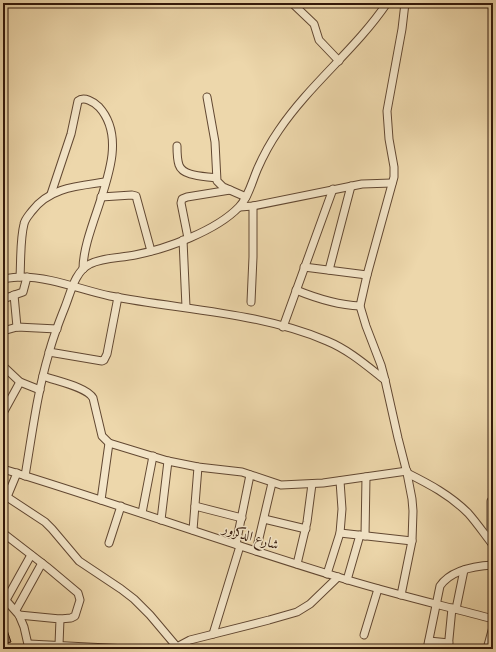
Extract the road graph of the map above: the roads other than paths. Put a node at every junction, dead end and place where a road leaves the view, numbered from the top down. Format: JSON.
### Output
{"nodes":[{"id":1,"x":292,"y":3,"type":"edge"},
{"id":2,"x":387,"y":3,"type":"edge"},
{"id":3,"x":405,"y":3,"type":"edge"},
{"id":4,"x":339,"y":61,"type":"junction"},
{"id":5,"x":208,"y":97,"type":"dead end"},
{"id":6,"x":177,"y":146,"type":"dead end"},
{"id":7,"x":216,"y":178,"type":"junction"},
{"id":8,"x":105,"y":182,"type":"junction"},
{"id":9,"x":392,"y":183,"type":"junction"},
{"id":10,"x":351,"y":186,"type":"junction"},
{"id":11,"x":333,"y":189,"type":"junction"},
{"id":12,"x":230,"y":190,"type":"junction"},
{"id":13,"x":51,"y":194,"type":"junction"},
{"id":14,"x":101,"y":197,"type":"junction"},
{"id":15,"x":246,"y":197,"type":"junction"},
{"id":16,"x":253,"y":206,"type":"junction"},
{"id":17,"x":240,"y":207,"type":"junction"},
{"id":18,"x":186,"y":239,"type":"junction"},
{"id":19,"x":151,"y":252,"type":"junction"},
{"id":20,"x":304,"y":267,"type":"junction"},
{"id":21,"x":83,"y":269,"type":"junction"},
{"id":22,"x":329,"y":270,"type":"junction"},
{"id":23,"x":367,"y":275,"type":"junction"},
{"id":24,"x":24,"y":277,"type":"junction"},
{"id":25,"x":3,"y":279,"type":"edge"},
{"id":26,"x":73,"y":286,"type":"junction"},
{"id":27,"x":296,"y":290,"type":"junction"},
{"id":28,"x":14,"y":295,"type":"junction"},
{"id":29,"x":118,"y":297,"type":"junction"},
{"id":30,"x":3,"y":299,"type":"edge"},
{"id":31,"x":251,"y":302,"type":"dead end"},
{"id":32,"x":360,"y":306,"type":"junction"},
{"id":33,"x":186,"y":308,"type":"junction"},
{"id":34,"x":17,"y":327,"type":"junction"},
{"id":35,"x":283,"y":327,"type":"junction"},
{"id":36,"x":57,"y":329,"type":"junction"},
{"id":37,"x":3,"y":330,"type":"edge"},
{"id":38,"x":49,"y":352,"type":"junction"},
{"id":39,"x":3,"y":366,"type":"edge"},
{"id":40,"x":43,"y":376,"type":"junction"},
{"id":41,"x":386,"y":380,"type":"junction"},
{"id":42,"x":20,"y":382,"type":"junction"},
{"id":43,"x":40,"y":390,"type":"junction"},
{"id":44,"x":3,"y":413,"type":"edge"},
{"id":45,"x":109,"y":444,"type":"junction"},
{"id":46,"x":153,"y":456,"type":"junction"},
{"id":47,"x":168,"y":460,"type":"junction"},
{"id":48,"x":198,"y":467,"type":"junction"},
{"id":49,"x":3,"y":469,"type":"edge"},
{"id":50,"x":407,"y":472,"type":"junction"},
{"id":51,"x":17,"y":474,"type":"junction"},
{"id":52,"x":250,"y":475,"type":"junction"},
{"id":53,"x":25,"y":476,"type":"junction"},
{"id":54,"x":366,"y":477,"type":"junction"},
{"id":55,"x":340,"y":481,"type":"junction"},
{"id":56,"x":272,"y":483,"type":"junction"},
{"id":57,"x":312,"y":484,"type":"junction"},
{"id":58,"x":5,"y":499,"type":"edge"},
{"id":59,"x":493,"y":499,"type":"edge"},
{"id":60,"x":101,"y":500,"type":"junction"},
{"id":61,"x":121,"y":506,"type":"junction"},
{"id":62,"x":195,"y":506,"type":"junction"},
{"id":63,"x":142,"y":513,"type":"junction"},
{"id":64,"x":242,"y":518,"type":"junction"},
{"id":65,"x":264,"y":518,"type":"junction"},
{"id":66,"x":161,"y":520,"type":"junction"},
{"id":67,"x":306,"y":529,"type":"junction"},
{"id":68,"x":193,"y":530,"type":"junction"},
{"id":69,"x":3,"y":533,"type":"edge"},
{"id":70,"x":340,"y":533,"type":"junction"},
{"id":71,"x":363,"y":536,"type":"junction"},
{"id":72,"x":412,"y":541,"type":"junction"},
{"id":73,"x":109,"y":543,"type":"dead end"},
{"id":74,"x":492,"y":544,"type":"edge"},
{"id":75,"x":238,"y":545,"type":"junction"},
{"id":76,"x":256,"y":551,"type":"junction"},
{"id":77,"x":31,"y":555,"type":"junction"},
{"id":78,"x":42,"y":563,"type":"junction"},
{"id":79,"x":297,"y":564,"type":"junction"},
{"id":80,"x":493,"y":565,"type":"edge"},
{"id":81,"x":464,"y":570,"type":"junction"},
{"id":82,"x":326,"y":574,"type":"junction"},
{"id":83,"x":338,"y":577,"type":"junction"},
{"id":84,"x":347,"y":580,"type":"junction"},
{"id":85,"x":378,"y":590,"type":"junction"},
{"id":86,"x":401,"y":595,"type":"junction"},
{"id":87,"x":4,"y":599,"type":"edge"},
{"id":88,"x":436,"y":604,"type":"junction"},
{"id":89,"x":454,"y":609,"type":"junction"},
{"id":90,"x":18,"y":613,"type":"junction"},
{"id":91,"x":60,"y":619,"type":"junction"},
{"id":92,"x":493,"y":619,"type":"edge"},
{"id":93,"x":493,"y":627,"type":"edge"},
{"id":94,"x":213,"y":634,"type":"junction"},
{"id":95,"x":364,"y":635,"type":"dead end"},
{"id":96,"x":429,"y":641,"type":"junction"},
{"id":97,"x":60,"y":646,"type":"junction"},
{"id":98,"x":449,"y":646,"type":"edge"},
{"id":99,"x":29,"y":647,"type":"edge"},
{"id":100,"x":175,"y":648,"type":"edge"},
{"id":101,"x":127,"y":649,"type":"edge"},
{"id":102,"x":427,"y":649,"type":"edge"},
{"id":103,"x":487,"y":649,"type":"edge"}],
"edges":[{"from":1,"to":4,"type":"street"},
{"from":2,"to":4,"type":"street"},
{"from":3,"to":9,"type":"street"},
{"from":4,"to":15,"type":"street"},
{"from":5,"to":7,"type":"street"},
{"from":6,"to":7,"type":"street"},
{"from":7,"to":12,"type":"street"},
{"from":8,"to":13,"type":"street"},
{"from":8,"to":13,"type":"street"},
{"from":8,"to":14,"type":"street"},
{"from":9,"to":10,"type":"street"},
{"from":9,"to":23,"type":"street"},
{"from":10,"to":11,"type":"street"},
{"from":10,"to":22,"type":"street"},
{"from":11,"to":16,"type":"street"},
{"from":11,"to":20,"type":"street"},
{"from":12,"to":15,"type":"street"},
{"from":12,"to":18,"type":"street"},
{"from":13,"to":24,"type":"street"},
{"from":14,"to":19,"type":"street"},
{"from":14,"to":21,"type":"street"},
{"from":15,"to":17,"type":"street"},
{"from":16,"to":17,"type":"street"},
{"from":16,"to":31,"type":"street"},
{"from":17,"to":18,"type":"street"},
{"from":18,"to":19,"type":"street"},
{"from":18,"to":33,"type":"street"},
{"from":19,"to":21,"type":"street"},
{"from":20,"to":22,"type":"street"},
{"from":20,"to":27,"type":"street"},
{"from":21,"to":26,"type":"street"},
{"from":22,"to":23,"type":"street"},
{"from":23,"to":32,"type":"street"},
{"from":24,"to":25,"type":"street"},
{"from":24,"to":26,"type":"street"},
{"from":24,"to":28,"type":"street"},
{"from":26,"to":29,"type":"street"},
{"from":26,"to":36,"type":"street"},
{"from":27,"to":32,"type":"street"},
{"from":27,"to":35,"type":"street"},
{"from":28,"to":30,"type":"street"},
{"from":28,"to":34,"type":"street"},
{"from":29,"to":33,"type":"street"},
{"from":29,"to":38,"type":"street"},
{"from":32,"to":41,"type":"street"},
{"from":33,"to":35,"type":"street"},
{"from":34,"to":36,"type":"street"},
{"from":34,"to":37,"type":"street"},
{"from":35,"to":41,"type":"street"},
{"from":36,"to":38,"type":"street"},
{"from":38,"to":40,"type":"street"},
{"from":39,"to":42,"type":"street"},
{"from":40,"to":43,"type":"street"},
{"from":40,"to":45,"type":"street"},
{"from":41,"to":50,"type":"street"},
{"from":42,"to":43,"type":"street"},
{"from":42,"to":44,"type":"street"},
{"from":43,"to":53,"type":"street"},
{"from":45,"to":46,"type":"street"},
{"from":45,"to":60,"type":"street"},
{"from":46,"to":47,"type":"street"},
{"from":46,"to":63,"type":"street"},
{"from":47,"to":48,"type":"street"},
{"from":47,"to":66,"type":"street"},
{"from":48,"to":52,"type":"street"},
{"from":48,"to":62,"type":"street"},
{"from":49,"to":51,"type":"street","name":"شارع الدكرور"},
{"from":50,"to":54,"type":"street"},
{"from":50,"to":72,"type":"street"},
{"from":50,"to":74,"type":"street"},
{"from":51,"to":53,"type":"street","name":"شارع الدكرور"},
{"from":51,"to":58,"type":"street"},
{"from":52,"to":56,"type":"street"},
{"from":52,"to":64,"type":"street"},
{"from":53,"to":60,"type":"street","name":"شارع الدكرور"},
{"from":54,"to":55,"type":"street"},
{"from":54,"to":71,"type":"street"},
{"from":55,"to":57,"type":"street"},
{"from":55,"to":70,"type":"street"},
{"from":56,"to":57,"type":"street"},
{"from":56,"to":65,"type":"street"},
{"from":57,"to":67,"type":"street"},
{"from":58,"to":100,"type":"street"},
{"from":59,"to":74,"type":"street"},
{"from":60,"to":61,"type":"street","name":"شارع الدكرور"},
{"from":61,"to":63,"type":"street","name":"شارع الدكرور"},
{"from":61,"to":73,"type":"street"},
{"from":62,"to":64,"type":"street"},
{"from":62,"to":68,"type":"street"},
{"from":63,"to":66,"type":"street","name":"شارع الدكرور"},
{"from":64,"to":75,"type":"street"},
{"from":65,"to":67,"type":"street"},
{"from":65,"to":76,"type":"street"},
{"from":66,"to":68,"type":"street","name":"شارع الدكرور"},
{"from":67,"to":79,"type":"street"},
{"from":68,"to":75,"type":"street","name":"شارع الدكرور"},
{"from":69,"to":77,"type":"street"},
{"from":70,"to":71,"type":"street"},
{"from":70,"to":82,"type":"street"},
{"from":71,"to":72,"type":"street"},
{"from":71,"to":84,"type":"street"},
{"from":72,"to":86,"type":"street"},
{"from":75,"to":76,"type":"street","name":"شارع الدكرور"},
{"from":75,"to":94,"type":"street"},
{"from":76,"to":79,"type":"street","name":"شارع الدكرور"},
{"from":77,"to":78,"type":"street"},
{"from":77,"to":87,"type":"street"},
{"from":78,"to":90,"type":"street"},
{"from":78,"to":91,"type":"street"},
{"from":79,"to":82,"type":"street","name":"شارع الدكرور"},
{"from":80,"to":81,"type":"street"},
{"from":81,"to":88,"type":"street"},
{"from":81,"to":89,"type":"street"},
{"from":82,"to":83,"type":"street","name":"شارع الدكرور"},
{"from":83,"to":84,"type":"street","name":"شارع الدكرور"},
{"from":83,"to":94,"type":"street"},
{"from":84,"to":85,"type":"street","name":"شارع الدكرور"},
{"from":85,"to":86,"type":"street","name":"شارع الدكرور"},
{"from":85,"to":95,"type":"street"},
{"from":86,"to":88,"type":"street","name":"شارع الدكرور"},
{"from":87,"to":90,"type":"street"},
{"from":88,"to":89,"type":"street","name":"شارع الدكرور"},
{"from":88,"to":96,"type":"street"},
{"from":89,"to":92,"type":"street","name":"شارع الدكرور"},
{"from":89,"to":98,"type":"street"},
{"from":90,"to":91,"type":"street"},
{"from":90,"to":99,"type":"street"},
{"from":91,"to":97,"type":"street"},
{"from":93,"to":103,"type":"street"},
{"from":94,"to":100,"type":"street"},
{"from":96,"to":98,"type":"street"},
{"from":96,"to":102,"type":"street"},
{"from":97,"to":99,"type":"street"},
{"from":97,"to":101,"type":"street"}]}
